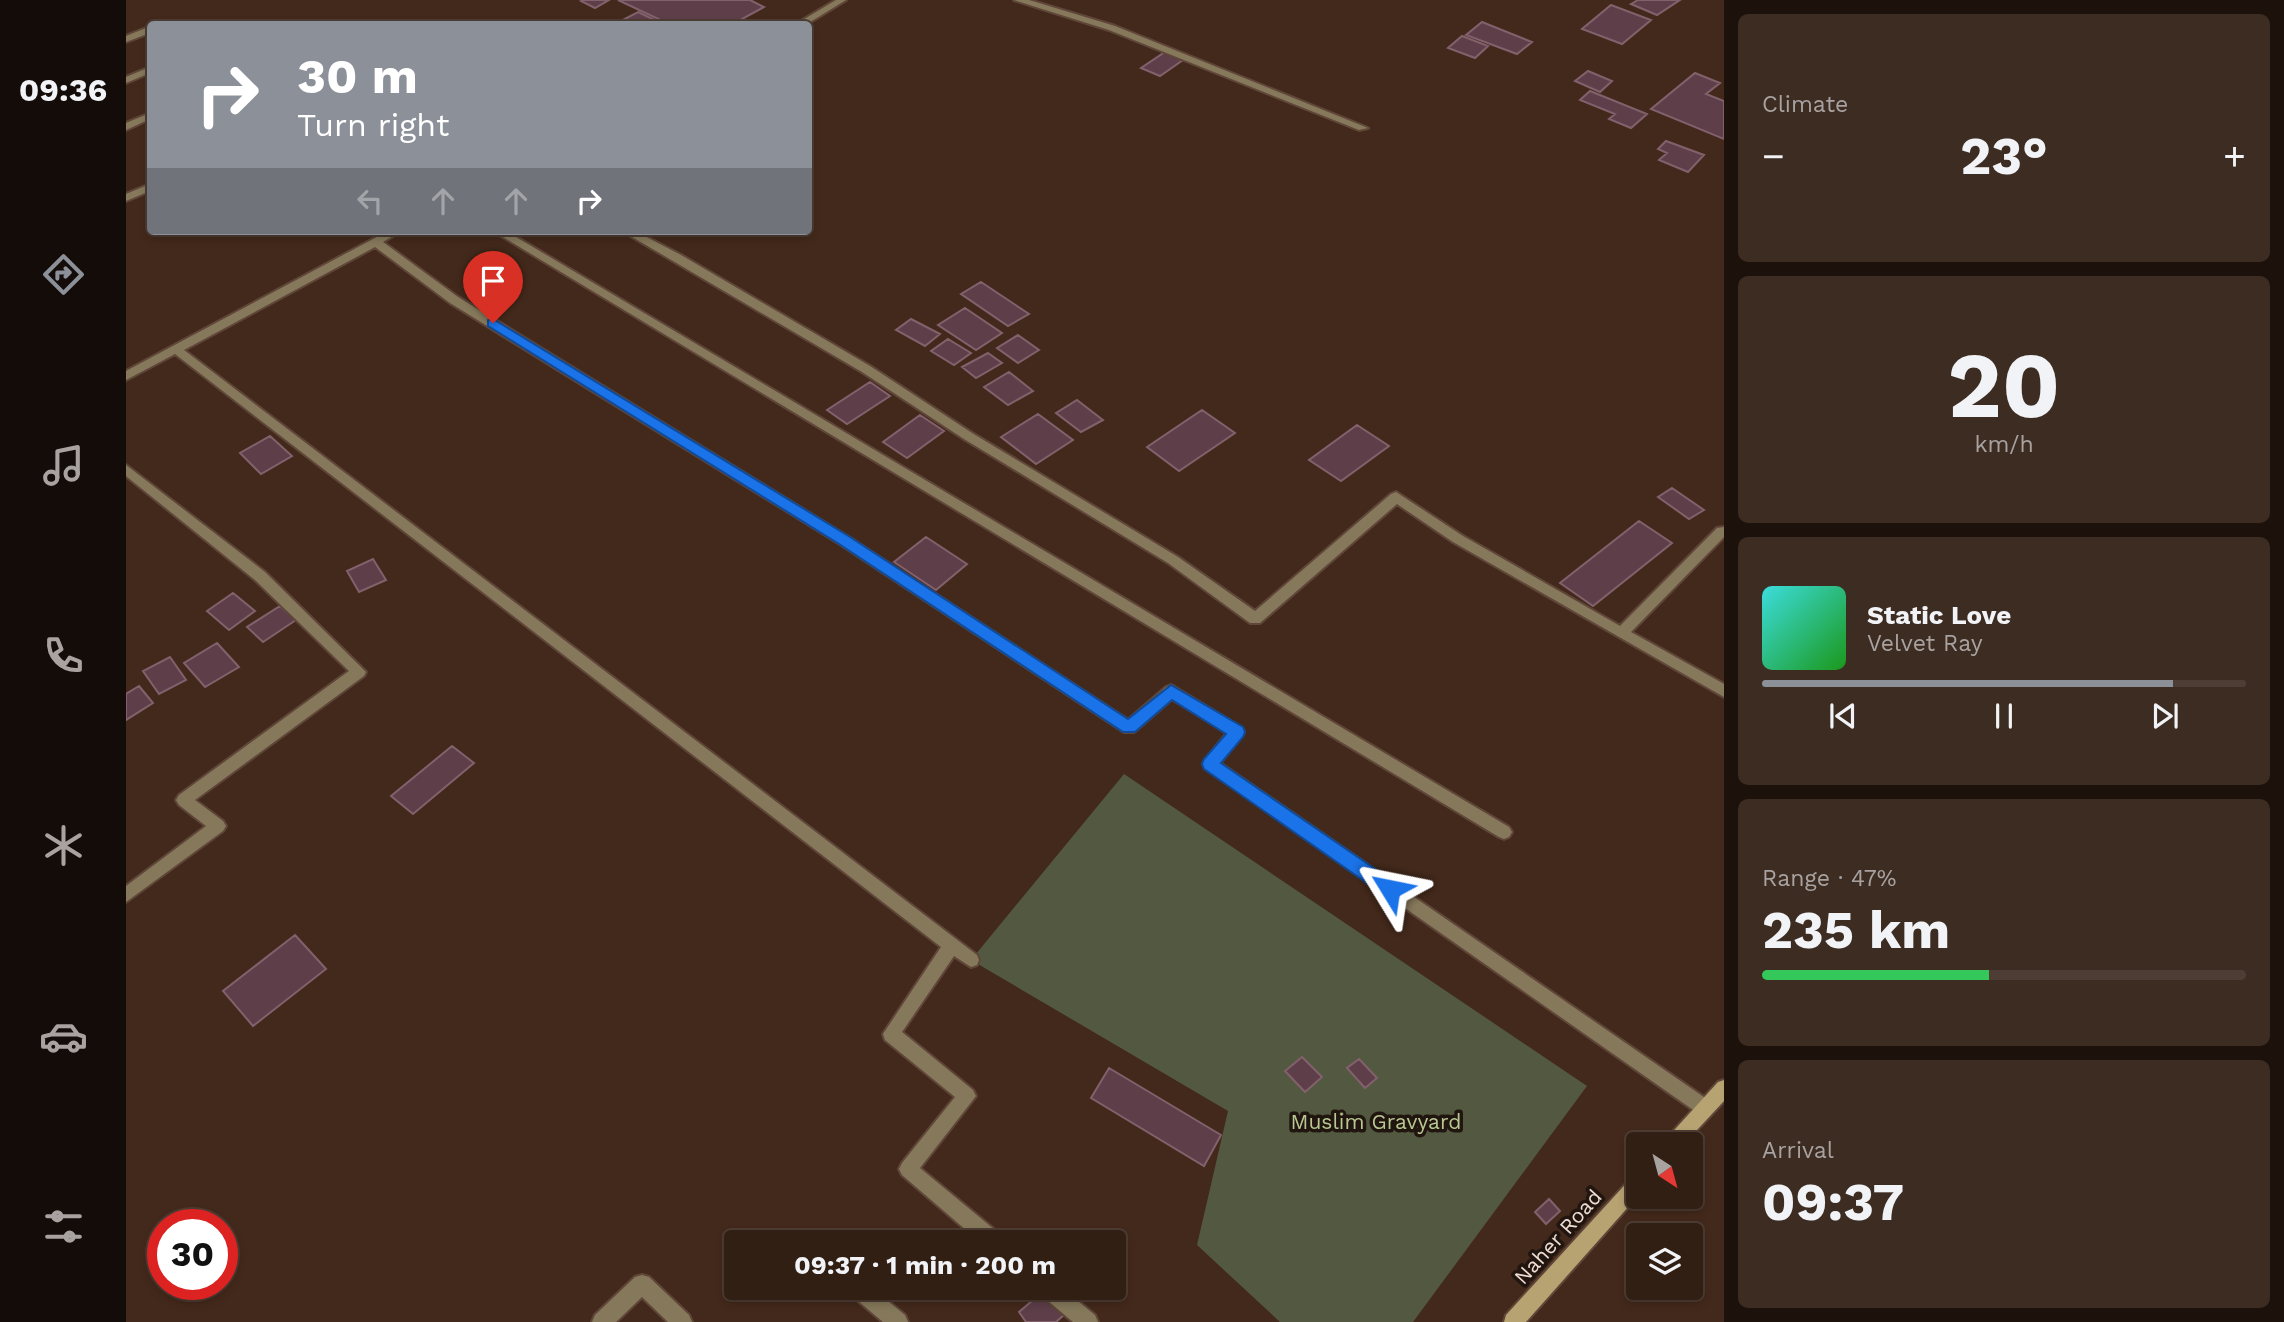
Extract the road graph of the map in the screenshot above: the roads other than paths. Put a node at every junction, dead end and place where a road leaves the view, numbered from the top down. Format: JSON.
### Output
{"nodes":[{"id":1,"x":842,"y":0,"type":"edge"},
{"id":2,"x":1019,"y":0,"type":"edge"},
{"id":3,"x":806,"y":21,"type":"edge"},
{"id":4,"x":147,"y":31,"type":"edge"},
{"id":5,"x":126,"y":39,"type":"edge"},
{"id":6,"x":147,"y":71,"type":"edge"},
{"id":7,"x":126,"y":80,"type":"edge"},
{"id":8,"x":147,"y":117,"type":"edge"},
{"id":9,"x":126,"y":127,"type":"edge"},
{"id":10,"x":1363,"y":128,"type":"dead end"},
{"id":11,"x":147,"y":188,"type":"edge"},
{"id":12,"x":126,"y":198,"type":"edge"},
{"id":13,"x":389,"y":235,"type":"edge"},
{"id":14,"x":505,"y":235,"type":"edge"},
{"id":15,"x":634,"y":235,"type":"edge"},
{"id":16,"x":376,"y":242,"type":"junction"},
{"id":17,"x":176,"y":349,"type":"junction"},
{"id":18,"x":126,"y":376,"type":"edge"},
{"id":19,"x":126,"y":469,"type":"edge"},
{"id":20,"x":1722,"y":531,"type":"edge"},
{"id":21,"x":1621,"y":633,"type":"junction"},
{"id":22,"x":1724,"y":691,"type":"edge"},
{"id":23,"x":1503,"y":832,"type":"dead end"},
{"id":24,"x":126,"y":895,"type":"edge"},
{"id":25,"x":952,"y":945,"type":"junction"},
{"id":26,"x":971,"y":960,"type":"dead end"},
{"id":27,"x":1724,"y":1088,"type":"edge"},
{"id":28,"x":1705,"y":1108,"type":"junction"},
{"id":29,"x":1684,"y":1132,"type":"edge"},
{"id":30,"x":1626,"y":1196,"type":"edge"},
{"id":31,"x":980,"y":1230,"type":"edge"},
{"id":32,"x":872,"y":1300,"type":"edge"},
{"id":33,"x":1062,"y":1300,"type":"edge"},
{"id":34,"x":602,"y":1322,"type":"edge"},
{"id":35,"x":682,"y":1322,"type":"edge"},
{"id":36,"x":898,"y":1322,"type":"edge"},
{"id":37,"x":1088,"y":1322,"type":"edge"},
{"id":38,"x":1513,"y":1322,"type":"edge"}],
"edges":[{"from":1,"to":3,"type":"street"},
{"from":2,"to":10,"type":"street"},
{"from":4,"to":5,"type":"street"},
{"from":6,"to":7,"type":"street"},
{"from":8,"to":9,"type":"street"},
{"from":11,"to":12,"type":"street"},
{"from":13,"to":16,"type":"street"},
{"from":14,"to":23,"type":"street"},
{"from":15,"to":21,"type":"street"},
{"from":16,"to":17,"type":"street"},
{"from":16,"to":28,"type":"street"},
{"from":17,"to":18,"type":"street"},
{"from":17,"to":25,"type":"street"},
{"from":19,"to":24,"type":"street"},
{"from":20,"to":21,"type":"street"},
{"from":21,"to":22,"type":"street"},
{"from":25,"to":26,"type":"street"},
{"from":25,"to":31,"type":"street"},
{"from":27,"to":28,"type":"main road"},
{"from":28,"to":29,"type":"main road"},
{"from":30,"to":38,"type":"main road","name":"Naher Road"},
{"from":32,"to":36,"type":"street"},
{"from":33,"to":37,"type":"street"},
{"from":34,"to":35,"type":"street"}]}
